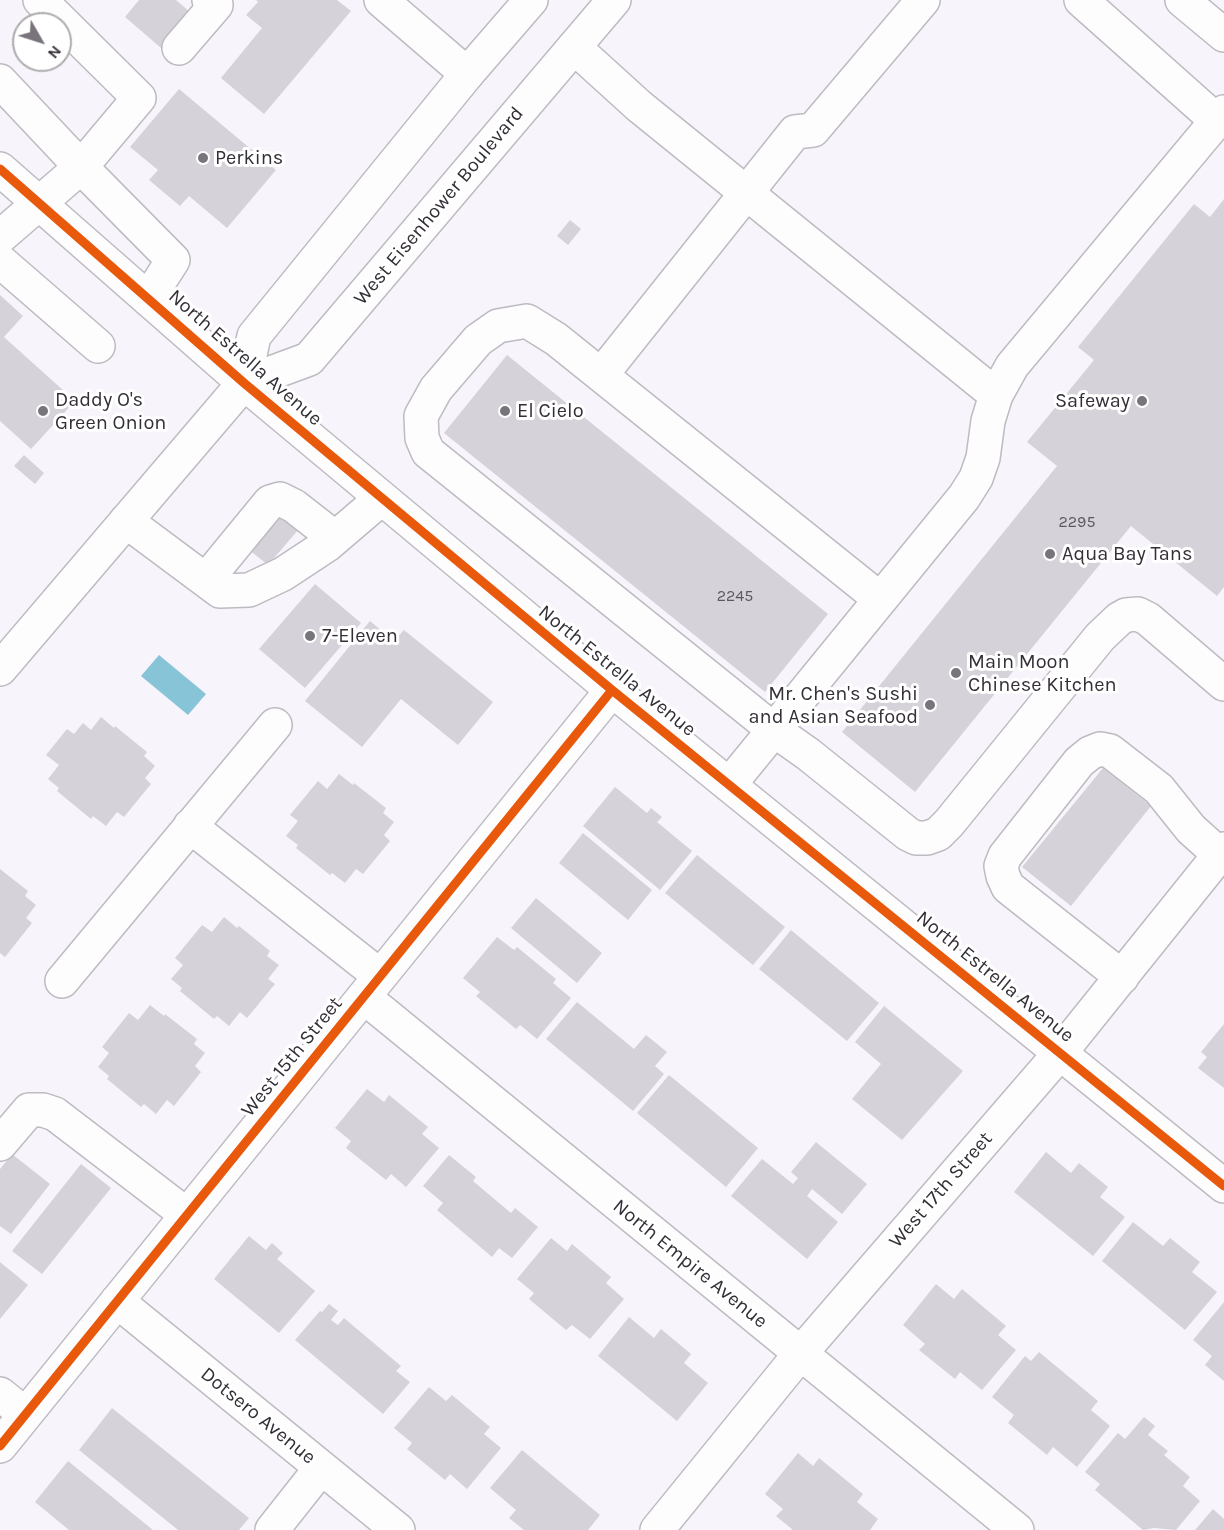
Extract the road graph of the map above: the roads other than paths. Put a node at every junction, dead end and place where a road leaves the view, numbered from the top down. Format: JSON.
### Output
{"nodes":[{"id":1,"x":40,"y":0,"type":"edge"},
{"id":2,"x":209,"y":0,"type":"edge"},
{"id":3,"x":381,"y":0,"type":"edge"},
{"id":4,"x":531,"y":0,"type":"edge"},
{"id":5,"x":614,"y":0,"type":"edge"},
{"id":6,"x":923,"y":0,"type":"edge"},
{"id":7,"x":1081,"y":0,"type":"edge"},
{"id":8,"x":1182,"y":0,"type":"edge"},
{"id":9,"x":1224,"y":35,"type":"edge"},
{"id":10,"x":574,"y":47,"type":"junction"},
{"id":11,"x":179,"y":48,"type":"dead end"},
{"id":12,"x":467,"y":74,"type":"junction"},
{"id":13,"x":0,"y":81,"type":"edge"},
{"id":14,"x":1220,"y":116,"type":"edge"},
{"id":15,"x":81,"y":167,"type":"junction"},
{"id":16,"x":0,"y":169,"type":"edge"},
{"id":17,"x":745,"y":192,"type":"junction"},
{"id":18,"x":39,"y":202,"type":"junction"},
{"id":19,"x":0,"y":237,"type":"edge"},
{"id":20,"x":0,"y":261,"type":"edge"},
{"id":21,"x":148,"y":298,"type":"junction"},
{"id":22,"x":98,"y":346,"type":"dead end"},
{"id":23,"x":602,"y":374,"type":"junction"},
{"id":24,"x":244,"y":383,"type":"junction"},
{"id":25,"x":996,"y":394,"type":"junction"},
{"id":26,"x":382,"y":498,"type":"junction"},
{"id":27,"x":126,"y":521,"type":"junction"},
{"id":28,"x":335,"y":538,"type":"junction"},
{"id":29,"x":206,"y":580,"type":"junction"},
{"id":30,"x":880,"y":599,"type":"junction"},
{"id":31,"x":0,"y":669,"type":"edge"},
{"id":32,"x":1224,"y":684,"type":"edge"},
{"id":33,"x":612,"y":690,"type":"junction"},
{"id":34,"x":275,"y":725,"type":"dead end"},
{"id":35,"x":774,"y":730,"type":"junction"},
{"id":36,"x":729,"y":785,"type":"junction"},
{"id":37,"x":190,"y":826,"type":"junction"},
{"id":38,"x":1222,"y":852,"type":"edge"},
{"id":39,"x":1122,"y":977,"type":"junction"},
{"id":40,"x":62,"y":981,"type":"dead end"},
{"id":41,"x":372,"y":986,"type":"junction"},
{"id":42,"x":1060,"y":1053,"type":"junction"},
{"id":43,"x":0,"y":1144,"type":"edge"},
{"id":44,"x":1224,"y":1186,"type":"edge"},
{"id":45,"x":187,"y":1215,"type":"junction"},
{"id":46,"x":117,"y":1301,"type":"junction"},
{"id":47,"x":800,"y":1354,"type":"junction"},
{"id":48,"x":0,"y":1394,"type":"edge"},
{"id":49,"x":26,"y":1414,"type":"junction"},
{"id":50,"x":0,"y":1446,"type":"edge"},
{"id":51,"x":321,"y":1468,"type":"junction"},
{"id":52,"x":272,"y":1530,"type":"edge"},
{"id":53,"x":398,"y":1530,"type":"edge"},
{"id":54,"x":657,"y":1530,"type":"edge"},
{"id":55,"x":1017,"y":1530,"type":"edge"}],
"edges":[{"from":1,"to":15,"type":"main road"},
{"from":2,"to":11,"type":"main road"},
{"from":3,"to":12,"type":"main road"},
{"from":4,"to":12,"type":"main road","name":"West Eisenhower Boulevard"},
{"from":5,"to":10,"type":"main road","name":"West Eisenhower Boulevard"},
{"from":6,"to":17,"type":"main road"},
{"from":7,"to":14,"type":"main road"},
{"from":8,"to":9,"type":"main road"},
{"from":10,"to":17,"type":"main road"},
{"from":10,"to":24,"type":"main road","name":"West Eisenhower Boulevard"},
{"from":12,"to":24,"type":"main road","name":"West Eisenhower Boulevard"},
{"from":13,"to":15,"type":"main road"},
{"from":14,"to":25,"type":"main road"},
{"from":15,"to":18,"type":"main road"},
{"from":15,"to":21,"type":"main road"},
{"from":16,"to":18,"type":"main road","name":"North Estrella Avenue"},
{"from":17,"to":23,"type":"main road"},
{"from":17,"to":25,"type":"main road"},
{"from":18,"to":19,"type":"main road"},
{"from":18,"to":21,"type":"main road","name":"North Estrella Avenue"},
{"from":20,"to":22,"type":"main road"},
{"from":21,"to":24,"type":"main road","name":"North Estrella Avenue"},
{"from":23,"to":30,"type":"main road"},
{"from":23,"to":35,"type":"main road"},
{"from":24,"to":26,"type":"main road","name":"North Estrella Avenue"},
{"from":24,"to":27,"type":"main road","name":"West Eisenhower Boulevard"},
{"from":25,"to":30,"type":"main road"},
{"from":26,"to":28,"type":"main road"},
{"from":26,"to":33,"type":"main road","name":"North Estrella Avenue"},
{"from":27,"to":29,"type":"main road"},
{"from":27,"to":31,"type":"main road","name":"West Eisenhower Boulevard"},
{"from":28,"to":29,"type":"main road"},
{"from":28,"to":29,"type":"main road"},
{"from":30,"to":35,"type":"main road"},
{"from":32,"to":35,"type":"main road"},
{"from":33,"to":36,"type":"main road","name":"North Estrella Avenue"},
{"from":33,"to":41,"type":"main road","name":"West 15th Street"},
{"from":34,"to":37,"type":"main road"},
{"from":35,"to":36,"type":"main road"},
{"from":36,"to":42,"type":"main road","name":"North Estrella Avenue"},
{"from":37,"to":40,"type":"main road"},
{"from":37,"to":41,"type":"main road","name":"North Empire Avenue"},
{"from":38,"to":39,"type":"main road","name":"West 17th Street"},
{"from":38,"to":39,"type":"main road"},
{"from":39,"to":42,"type":"main road","name":"West 17th Street"},
{"from":41,"to":45,"type":"main road","name":"West 15th Street"},
{"from":41,"to":47,"type":"main road","name":"North Empire Avenue"},
{"from":42,"to":44,"type":"main road","name":"North Estrella Avenue"},
{"from":42,"to":47,"type":"main road","name":"West 17th Street"},
{"from":43,"to":45,"type":"main road"},
{"from":45,"to":46,"type":"main road","name":"West 15th Street"},
{"from":46,"to":49,"type":"main road","name":"West 15th Street"},
{"from":46,"to":51,"type":"main road","name":"Dotsero Avenue"},
{"from":47,"to":54,"type":"main road","name":"West 17th Street"},
{"from":47,"to":55,"type":"main road","name":"North Empire Avenue"},
{"from":48,"to":49,"type":"main road"},
{"from":49,"to":50,"type":"main road","name":"West 15th Street"},
{"from":51,"to":52,"type":"main road"},
{"from":51,"to":53,"type":"main road","name":"Dotsero Avenue"}]}
